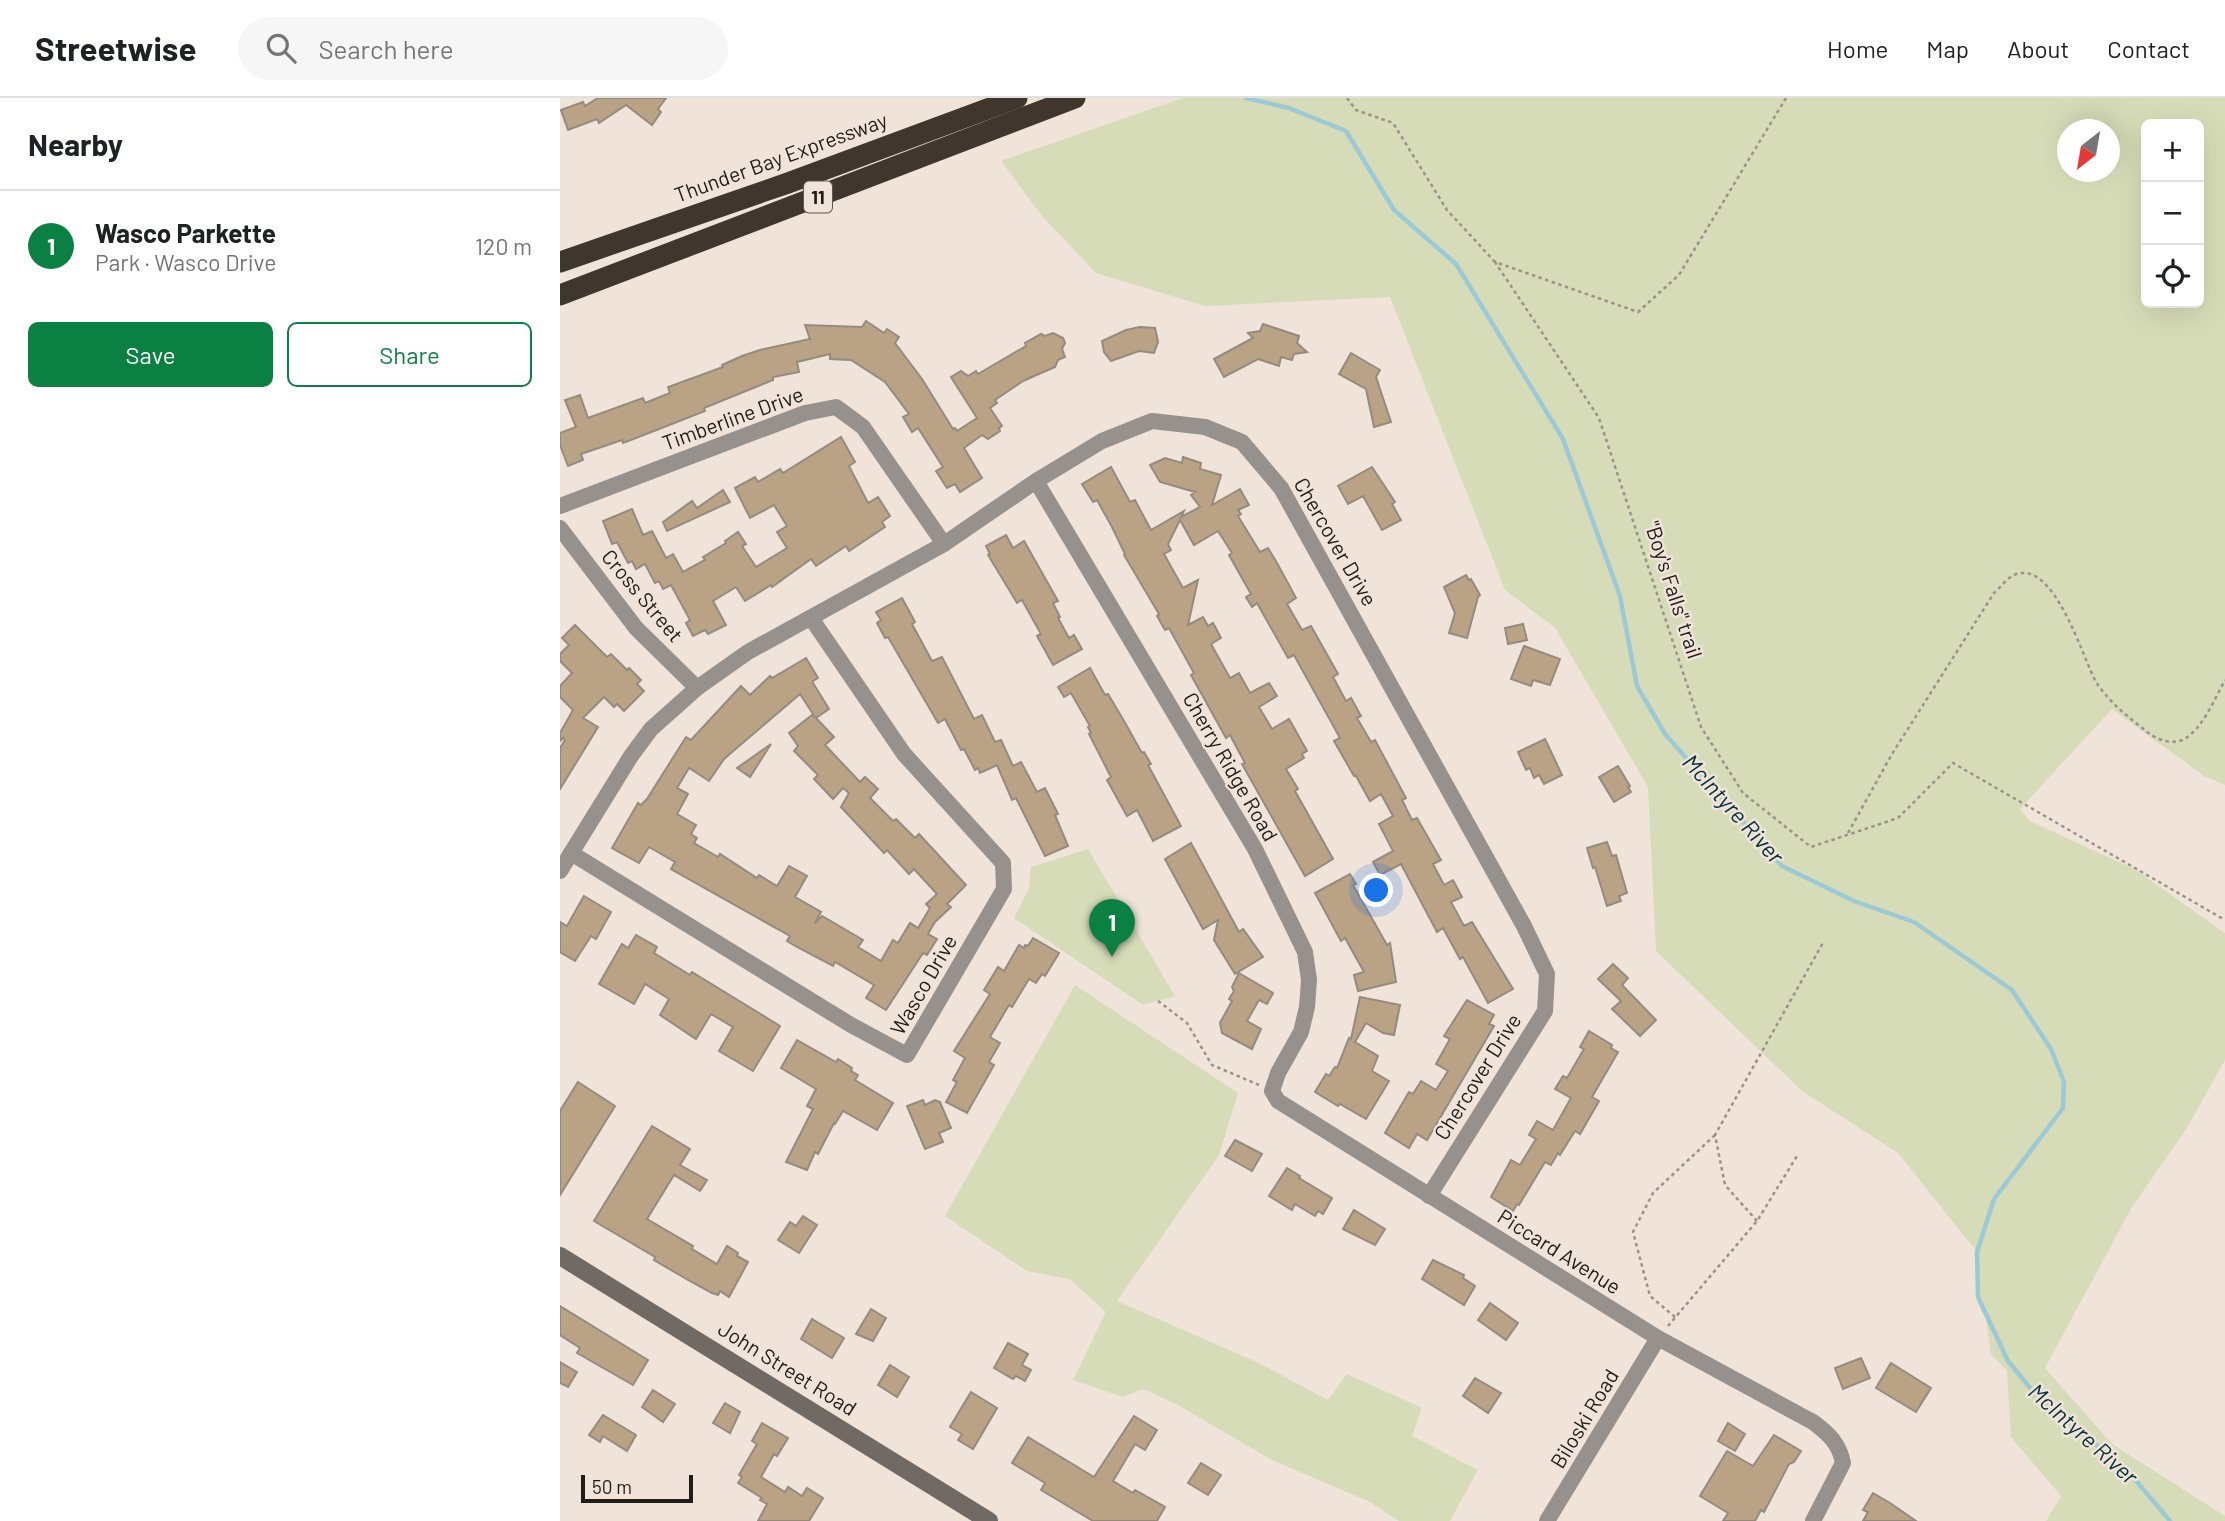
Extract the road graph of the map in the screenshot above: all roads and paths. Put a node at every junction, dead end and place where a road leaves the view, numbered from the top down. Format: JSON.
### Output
{"nodes":[{"id":1,"x":1017,"y":98,"type":"edge"},
{"id":2,"x":1075,"y":98,"type":"edge"},
{"id":3,"x":1347,"y":98,"type":"edge"},
{"id":4,"x":1786,"y":98,"type":"edge"},
{"id":5,"x":560,"y":262,"type":"edge"},
{"id":6,"x":1495,"y":262,"type":"junction"},
{"id":7,"x":560,"y":295,"type":"edge"},
{"id":8,"x":1036,"y":481,"type":"junction"},
{"id":9,"x":560,"y":506,"type":"edge"},
{"id":10,"x":560,"y":528,"type":"edge"},
{"id":11,"x":944,"y":544,"type":"junction"},
{"id":12,"x":811,"y":618,"type":"junction"},
{"id":13,"x":2225,"y":680,"type":"edge"},
{"id":14,"x":697,"y":688,"type":"junction"},
{"id":15,"x":1847,"y":835,"type":"junction"},
{"id":16,"x":571,"y":853,"type":"junction"},
{"id":17,"x":560,"y":872,"type":"edge"},
{"id":18,"x":2225,"y":920,"type":"edge"},
{"id":19,"x":1824,"y":941,"type":"dead end"},
{"id":20,"x":1158,"y":1001,"type":"dead end"},
{"id":21,"x":1272,"y":1091,"type":"junction"},
{"id":22,"x":1715,"y":1135,"type":"junction"},
{"id":23,"x":1797,"y":1156,"type":"dead end"},
{"id":24,"x":1429,"y":1196,"type":"junction"},
{"id":25,"x":1757,"y":1221,"type":"junction"},
{"id":26,"x":560,"y":1256,"type":"edge"},
{"id":27,"x":1675,"y":1317,"type":"junction"},
{"id":28,"x":1658,"y":1338,"type":"junction"},
{"id":29,"x":989,"y":1521,"type":"edge"},
{"id":30,"x":1547,"y":1521,"type":"edge"},
{"id":31,"x":1813,"y":1521,"type":"edge"}],
"edges":[{"from":1,"to":5,"type":"highway","name":"Thunder Bay Expressway","number":"11"},
{"from":2,"to":7,"type":"highway","number":"11"},
{"from":3,"to":6,"type":"path"},
{"from":4,"to":6,"type":"path"},
{"from":6,"to":15,"type":"path","name":"\"Boy's Falls\" trail"},
{"from":8,"to":11,"type":"street","name":"Chercover Drive"},
{"from":8,"to":21,"type":"street","name":"Cherry Ridge Road"},
{"from":8,"to":24,"type":"street","name":"Chercover Drive"},
{"from":9,"to":11,"type":"street","name":"Timberline Drive"},
{"from":10,"to":14,"type":"street","name":"Cross Street"},
{"from":11,"to":12,"type":"street","name":"Chercover Drive"},
{"from":12,"to":14,"type":"street","name":"Chercover Drive"},
{"from":12,"to":16,"type":"street","name":"Wasco Drive"},
{"from":13,"to":15,"type":"path"},
{"from":14,"to":16,"type":"street","name":"Chercover Drive"},
{"from":15,"to":18,"type":"path","name":"\"Boy's Falls\" trail"},
{"from":16,"to":17,"type":"street","name":"Chercover Drive"},
{"from":19,"to":22,"type":"path"},
{"from":20,"to":21,"type":"path"},
{"from":21,"to":24,"type":"street","name":"Piccard Avenue"},
{"from":22,"to":25,"type":"path"},
{"from":22,"to":27,"type":"path"},
{"from":23,"to":25,"type":"path"},
{"from":24,"to":28,"type":"street","name":"Piccard Avenue"},
{"from":25,"to":27,"type":"path"},
{"from":26,"to":29,"type":"main road","name":"John Street Road"},
{"from":27,"to":28,"type":"path"},
{"from":28,"to":30,"type":"street","name":"Biloski Road"},
{"from":28,"to":31,"type":"street","name":"Piccard Avenue"}]}
